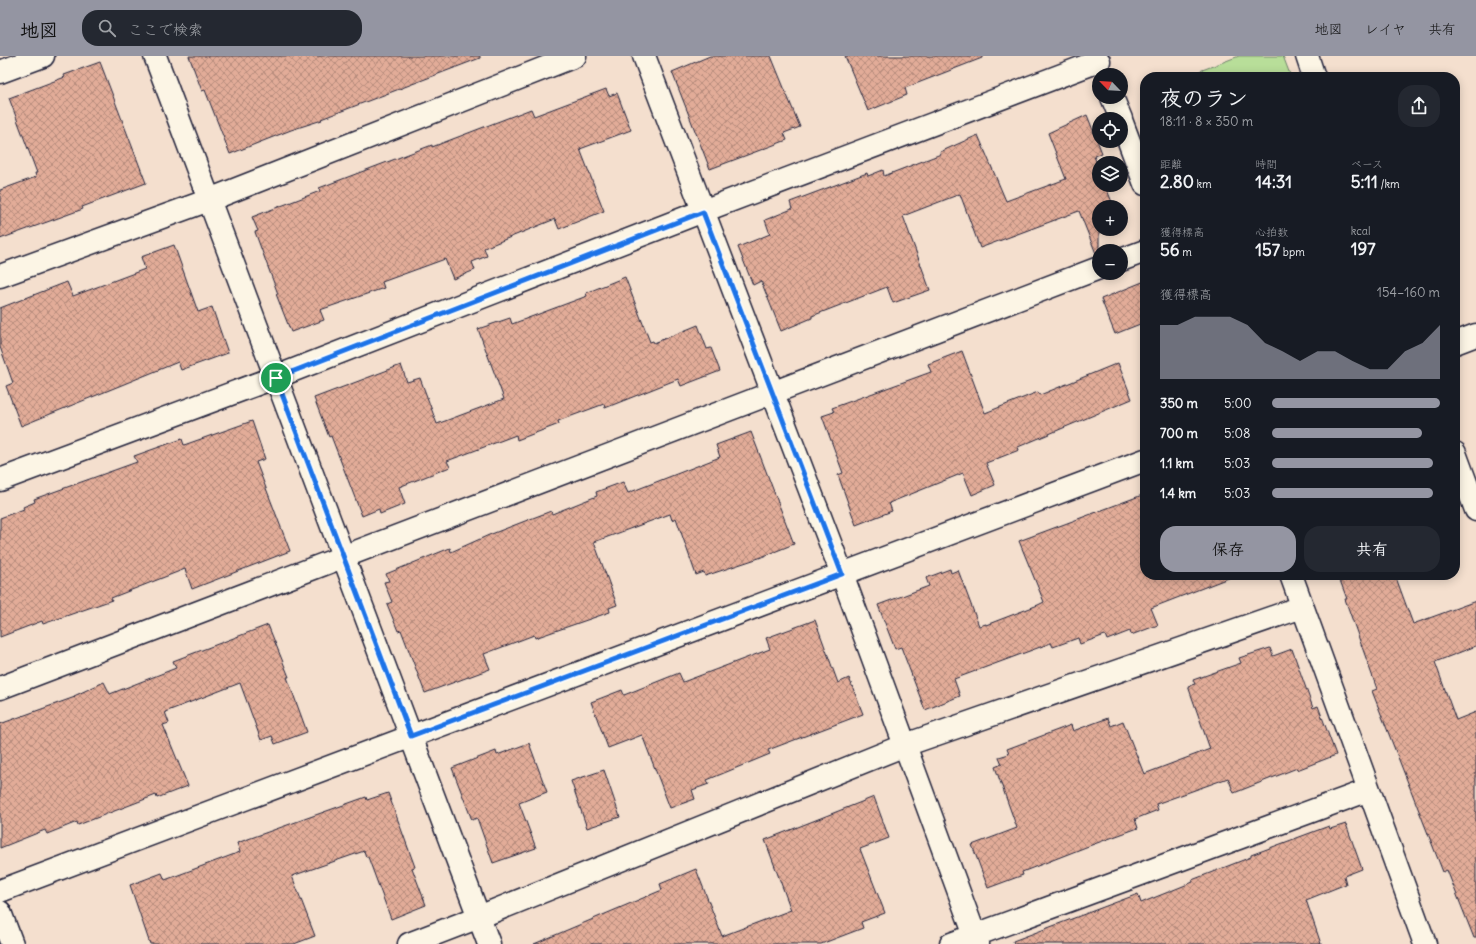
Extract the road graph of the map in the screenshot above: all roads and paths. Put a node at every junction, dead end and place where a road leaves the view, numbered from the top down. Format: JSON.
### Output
{"nodes":[{"id":1,"x":43,"y":56,"type":"edge"},
{"id":2,"x":155,"y":56,"type":"edge"},
{"id":3,"x":575,"y":56,"type":"edge"},
{"id":4,"x":644,"y":56,"type":"edge"},
{"id":5,"x":1306,"y":56,"type":"edge"},
{"id":6,"x":1100,"y":64,"type":"edge"},
{"id":7,"x":0,"y":72,"type":"edge"},
{"id":8,"x":1312,"y":72,"type":"edge"},
{"id":9,"x":1128,"y":139,"type":"edge"},
{"id":10,"x":1140,"y":171,"type":"edge"},
{"id":11,"x":209,"y":200,"type":"junction"},
{"id":12,"x":703,"y":212,"type":"junction"},
{"id":13,"x":1140,"y":253,"type":"edge"},
{"id":14,"x":1128,"y":257,"type":"edge"},
{"id":15,"x":1092,"y":271,"type":"edge"},
{"id":16,"x":0,"y":276,"type":"edge"},
{"id":17,"x":1476,"y":335,"type":"edge"},
{"id":18,"x":1460,"y":341,"type":"edge"},
{"id":19,"x":276,"y":378,"type":"junction"},
{"id":20,"x":772,"y":392,"type":"junction"},
{"id":21,"x":1140,"y":462,"type":"edge"},
{"id":22,"x":1460,"y":467,"type":"edge"},
{"id":23,"x":0,"y":480,"type":"edge"},
{"id":24,"x":1476,"y":510,"type":"edge"},
{"id":25,"x":343,"y":557,"type":"junction"},
{"id":26,"x":842,"y":574,"type":"junction"},
{"id":27,"x":1293,"y":580,"type":"edge"},
{"id":28,"x":1302,"y":607,"type":"junction"},
{"id":29,"x":0,"y":688,"type":"edge"},
{"id":30,"x":411,"y":736,"type":"junction"},
{"id":31,"x":905,"y":745,"type":"junction"},
{"id":32,"x":1369,"y":790,"type":"junction"},
{"id":33,"x":0,"y":891,"type":"edge"},
{"id":34,"x":0,"y":912,"type":"edge"},
{"id":35,"x":479,"y":917,"type":"junction"},
{"id":36,"x":977,"y":939,"type":"edge"},
{"id":37,"x":12,"y":944,"type":"edge"},
{"id":38,"x":409,"y":944,"type":"edge"},
{"id":39,"x":489,"y":944,"type":"edge"},
{"id":40,"x":951,"y":944,"type":"edge"},
{"id":41,"x":1425,"y":944,"type":"edge"}],
"edges":[{"from":1,"to":7,"type":"street"},
{"from":2,"to":11,"type":"street"},
{"from":3,"to":11,"type":"street"},
{"from":4,"to":12,"type":"street"},
{"from":5,"to":8,"type":"street"},
{"from":6,"to":12,"type":"street"},
{"from":9,"to":10,"type":"street"},
{"from":11,"to":16,"type":"street"},
{"from":11,"to":19,"type":"street"},
{"from":12,"to":19,"type":"street"},
{"from":12,"to":20,"type":"street"},
{"from":13,"to":14,"type":"street"},
{"from":15,"to":20,"type":"street"},
{"from":17,"to":18,"type":"street"},
{"from":19,"to":23,"type":"street"},
{"from":19,"to":25,"type":"street"},
{"from":20,"to":25,"type":"street"},
{"from":20,"to":26,"type":"street"},
{"from":21,"to":26,"type":"street"},
{"from":22,"to":24,"type":"street"},
{"from":25,"to":29,"type":"street"},
{"from":25,"to":30,"type":"street"},
{"from":26,"to":30,"type":"street"},
{"from":26,"to":31,"type":"street"},
{"from":27,"to":28,"type":"street"},
{"from":28,"to":31,"type":"street"},
{"from":28,"to":32,"type":"street"},
{"from":30,"to":33,"type":"street"},
{"from":30,"to":35,"type":"street"},
{"from":31,"to":35,"type":"street"},
{"from":31,"to":36,"type":"street"},
{"from":32,"to":36,"type":"street"},
{"from":32,"to":41,"type":"street"},
{"from":34,"to":37,"type":"street"},
{"from":35,"to":38,"type":"street"},
{"from":35,"to":39,"type":"street"},
{"from":36,"to":40,"type":"street"}]}
